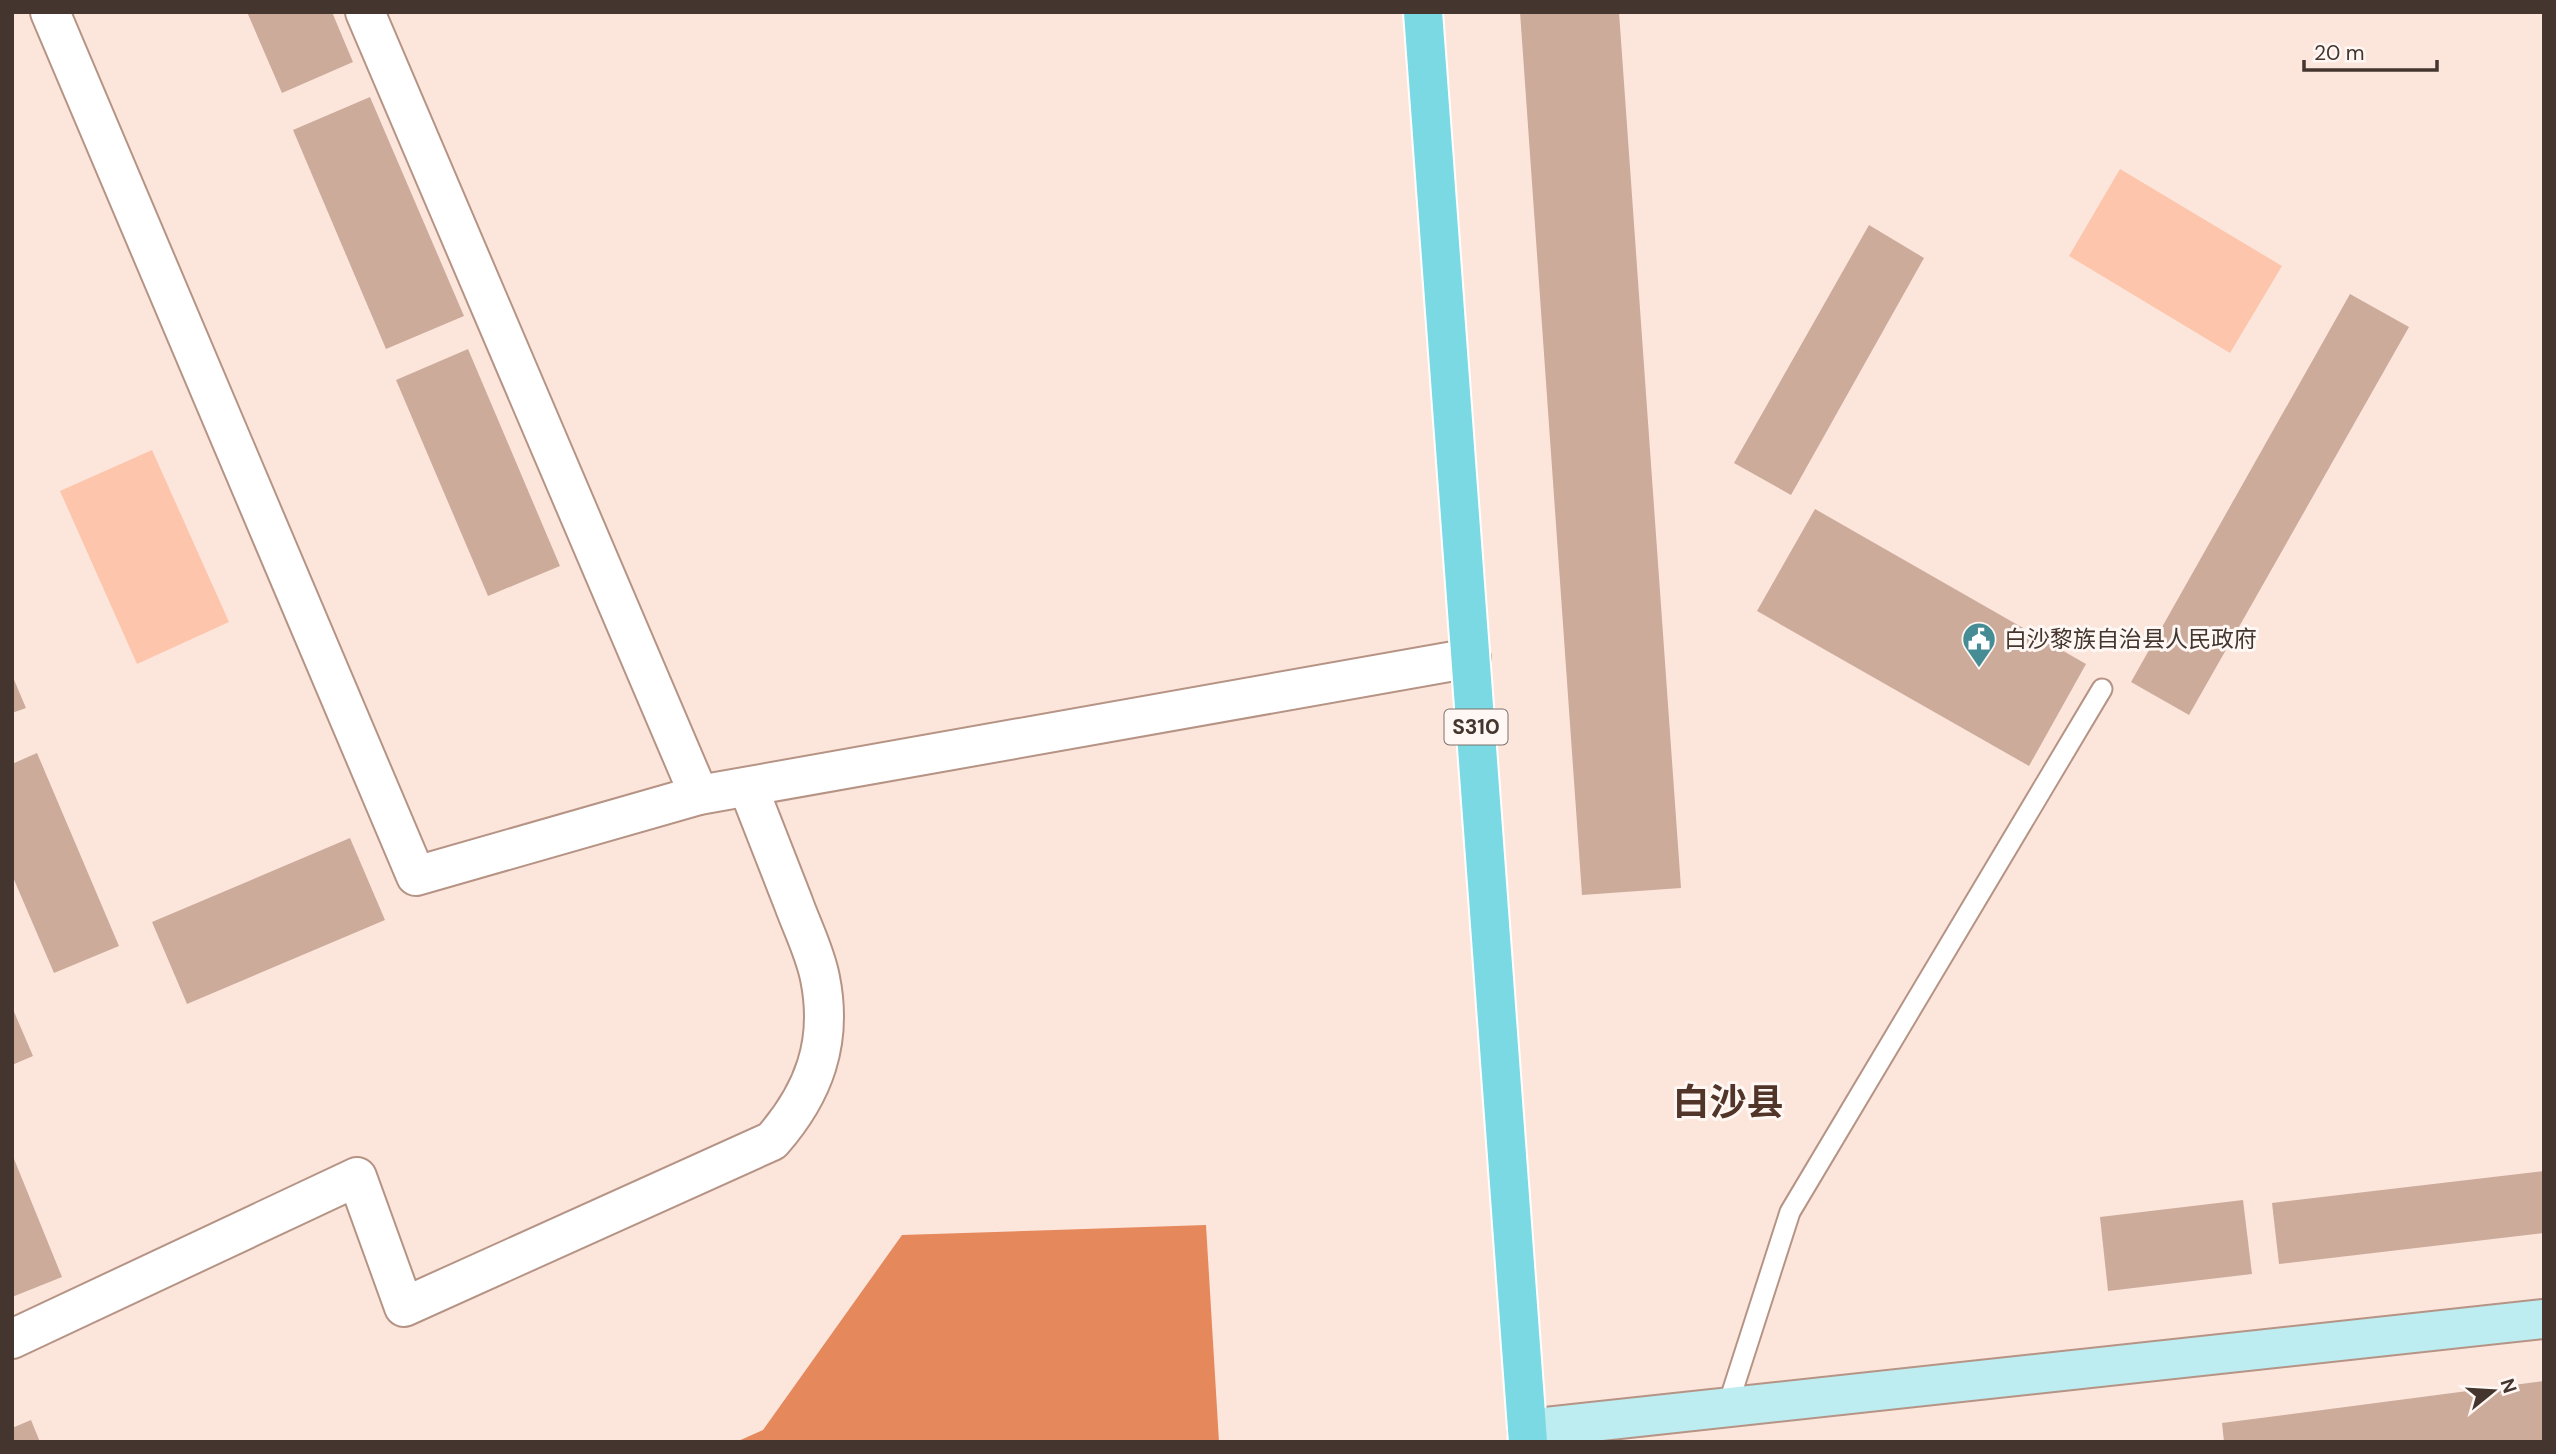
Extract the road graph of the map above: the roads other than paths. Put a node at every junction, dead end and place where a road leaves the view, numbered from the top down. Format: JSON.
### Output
{"nodes":[{"id":1,"x":50,"y":12,"type":"edge"},
{"id":2,"x":365,"y":12,"type":"edge"},
{"id":3,"x":1423,"y":12,"type":"edge"},
{"id":4,"x":1471,"y":658,"type":"junction"},
{"id":5,"x":2102,"y":689,"type":"dead end"},
{"id":6,"x":748,"y":787,"type":"junction"},
{"id":7,"x":699,"y":795,"type":"junction"},
{"id":8,"x":2544,"y":1319,"type":"edge"},
{"id":9,"x":12,"y":1339,"type":"edge"},
{"id":10,"x":1727,"y":1408,"type":"junction"},
{"id":11,"x":1528,"y":1436,"type":"edge"}],
"edges":[{"from":1,"to":7,"type":"street"},
{"from":2,"to":7,"type":"street"},
{"from":3,"to":4,"type":"main road","number":"S310"},
{"from":4,"to":6,"type":"street"},
{"from":4,"to":11,"type":"main road","number":"S310"},
{"from":5,"to":10,"type":"lane"},
{"from":6,"to":7,"type":"street"},
{"from":6,"to":9,"type":"street"},
{"from":8,"to":10,"type":"street"},
{"from":10,"to":11,"type":"street"}]}
